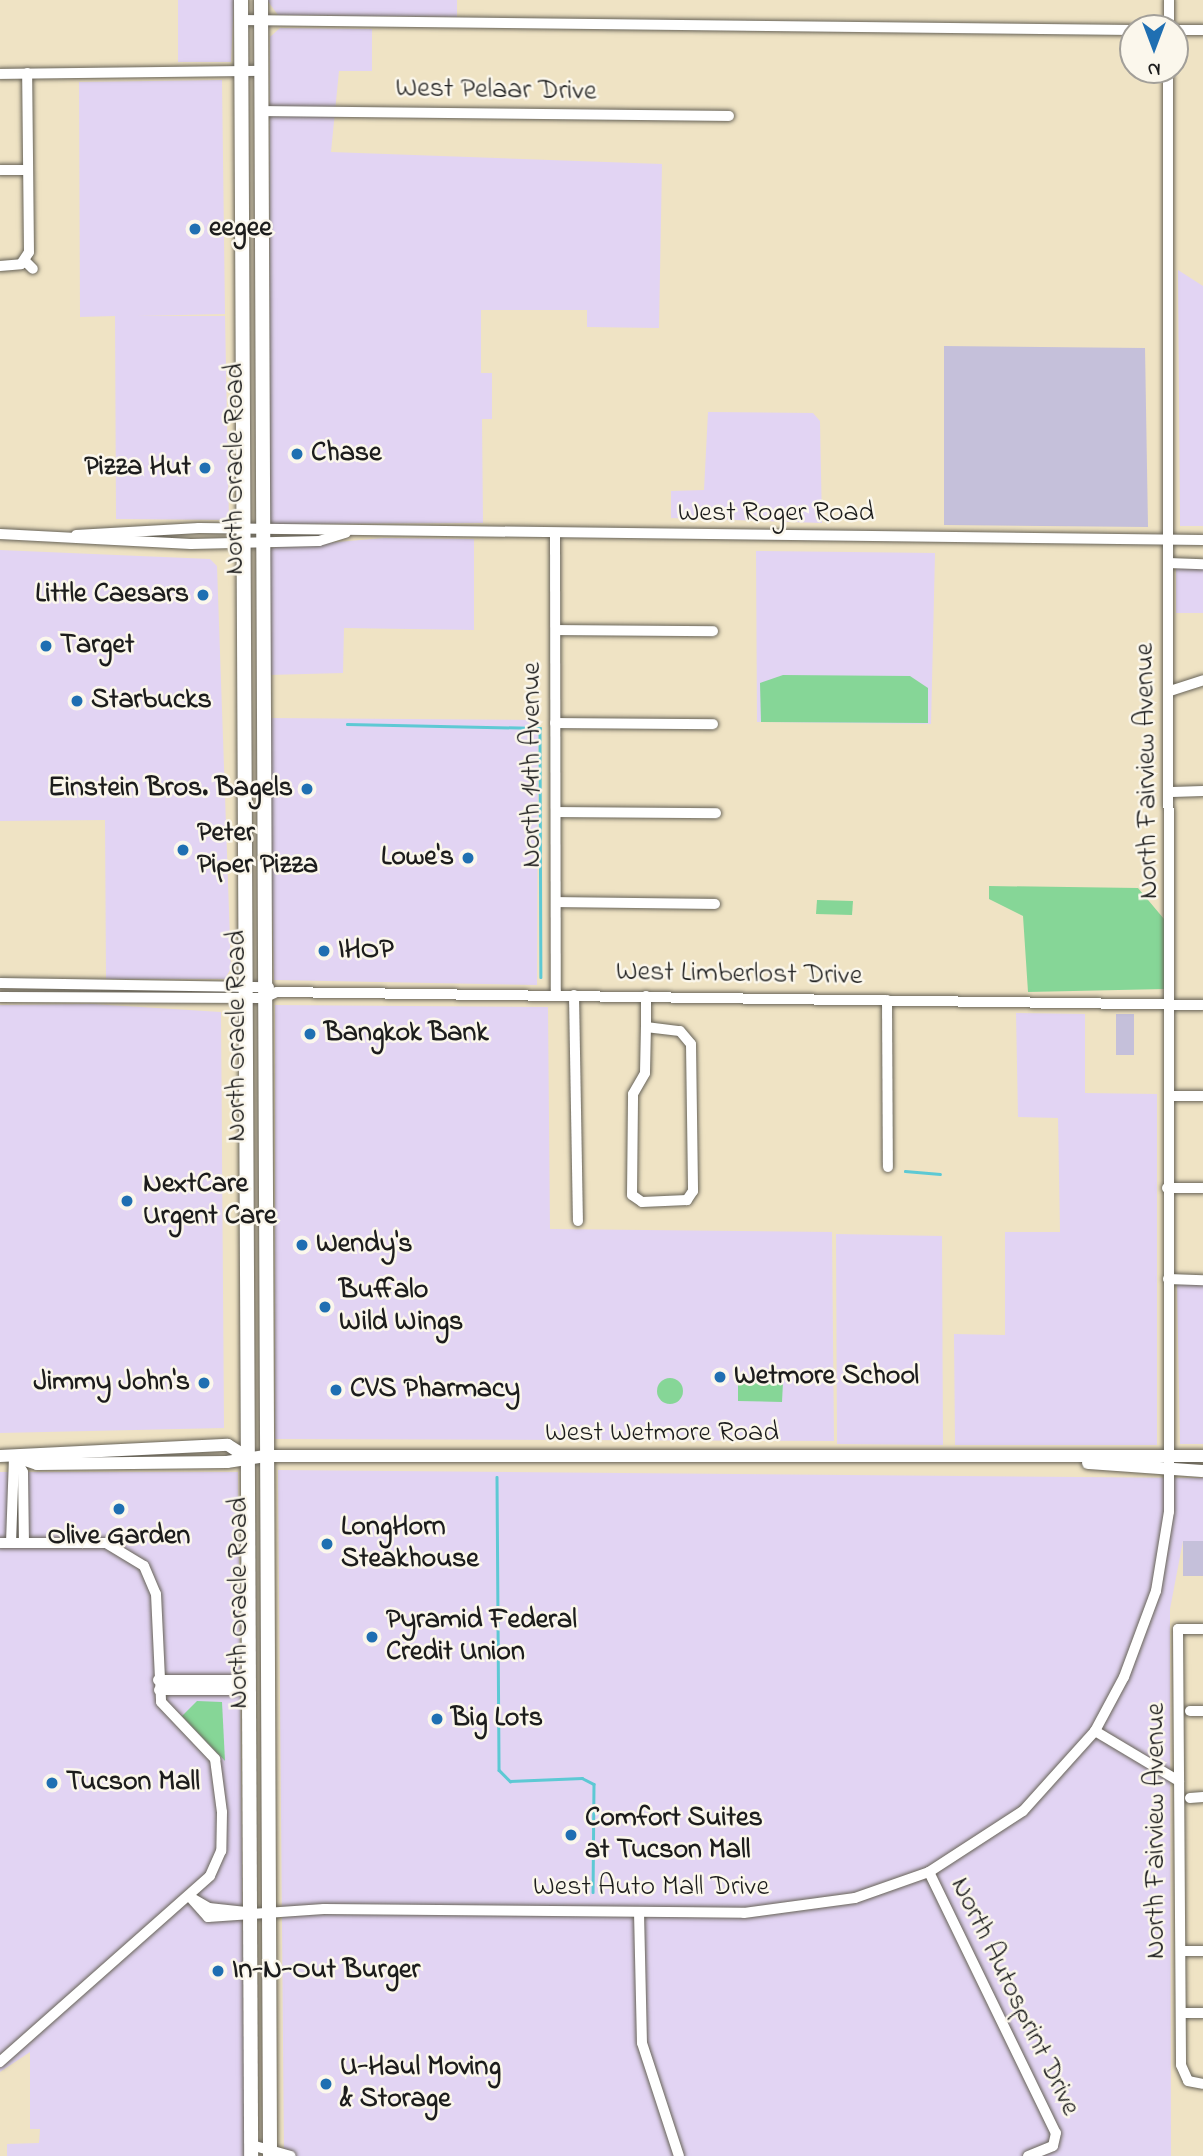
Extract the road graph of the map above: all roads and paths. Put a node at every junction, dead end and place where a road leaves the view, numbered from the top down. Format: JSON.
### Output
{"nodes":[{"id":1,"x":241,"y":0,"type":"edge"},
{"id":2,"x":261,"y":0,"type":"edge"},
{"id":3,"x":241,"y":20,"type":"junction"},
{"id":4,"x":261,"y":20,"type":"junction"},
{"id":5,"x":1119,"y":30,"type":"edge"},
{"id":6,"x":241,"y":71,"type":"junction"},
{"id":7,"x":262,"y":71,"type":"junction"},
{"id":8,"x":27,"y":73,"type":"junction"},
{"id":9,"x":0,"y":74,"type":"edge"},
{"id":10,"x":1168,"y":84,"type":"edge"},
{"id":11,"x":262,"y":111,"type":"junction"},
{"id":12,"x":729,"y":116,"type":"dead end"},
{"id":13,"x":0,"y":170,"type":"edge"},
{"id":14,"x":28,"y":170,"type":"junction"},
{"id":15,"x":24,"y":262,"type":"junction"},
{"id":16,"x":0,"y":266,"type":"edge"},
{"id":17,"x":33,"y":269,"type":"dead end"},
{"id":18,"x":241,"y":301,"type":"junction"},
{"id":19,"x":261,"y":301,"type":"junction"},
{"id":20,"x":0,"y":534,"type":"edge"},
{"id":21,"x":555,"y":535,"type":"junction"},
{"id":22,"x":76,"y":536,"type":"junction"},
{"id":23,"x":240,"y":536,"type":"junction"},
{"id":24,"x":260,"y":536,"type":"junction"},
{"id":25,"x":1168,"y":540,"type":"junction"},
{"id":26,"x":1203,"y":540,"type":"edge"},
{"id":27,"x":1168,"y":563,"type":"junction"},
{"id":28,"x":1203,"y":564,"type":"edge"},
{"id":29,"x":556,"y":631,"type":"junction"},
{"id":30,"x":713,"y":631,"type":"dead end"},
{"id":31,"x":1203,"y":680,"type":"edge"},
{"id":32,"x":1170,"y":691,"type":"junction"},
{"id":33,"x":242,"y":695,"type":"junction"},
{"id":34,"x":555,"y":723,"type":"junction"},
{"id":35,"x":713,"y":724,"type":"dead end"},
{"id":36,"x":242,"y":767,"type":"junction"},
{"id":37,"x":262,"y":767,"type":"junction"},
{"id":38,"x":1203,"y":791,"type":"edge"},
{"id":39,"x":1172,"y":792,"type":"junction"},
{"id":40,"x":557,"y":812,"type":"junction"},
{"id":41,"x":716,"y":813,"type":"dead end"},
{"id":42,"x":262,"y":842,"type":"junction"},
{"id":43,"x":556,"y":902,"type":"junction"},
{"id":44,"x":715,"y":904,"type":"dead end"},
{"id":45,"x":75,"y":982,"type":"junction"},
{"id":46,"x":0,"y":983,"type":"edge"},
{"id":47,"x":243,"y":983,"type":"junction"},
{"id":48,"x":268,"y":991,"type":"junction"},
{"id":49,"x":556,"y":995,"type":"junction"},
{"id":50,"x":574,"y":995,"type":"junction"},
{"id":51,"x":65,"y":996,"type":"junction"},
{"id":52,"x":646,"y":996,"type":"junction"},
{"id":53,"x":0,"y":997,"type":"edge"},
{"id":54,"x":243,"y":998,"type":"junction"},
{"id":55,"x":887,"y":1000,"type":"junction"},
{"id":56,"x":1173,"y":1005,"type":"junction"},
{"id":57,"x":1203,"y":1005,"type":"edge"},
{"id":58,"x":646,"y":1027,"type":"junction"},
{"id":59,"x":1169,"y":1096,"type":"junction"},
{"id":60,"x":1203,"y":1096,"type":"edge"},
{"id":61,"x":242,"y":1111,"type":"junction"},
{"id":62,"x":888,"y":1167,"type":"dead end"},
{"id":63,"x":1167,"y":1188,"type":"junction"},
{"id":64,"x":1203,"y":1188,"type":"edge"},
{"id":65,"x":261,"y":1215,"type":"junction"},
{"id":66,"x":243,"y":1217,"type":"junction"},
{"id":67,"x":578,"y":1221,"type":"dead end"},
{"id":68,"x":1168,"y":1279,"type":"junction"},
{"id":69,"x":1203,"y":1280,"type":"edge"},
{"id":70,"x":263,"y":1328,"type":"junction"},
{"id":71,"x":1170,"y":1455,"type":"junction"},
{"id":72,"x":0,"y":1456,"type":"edge"},
{"id":73,"x":14,"y":1456,"type":"junction"},
{"id":74,"x":245,"y":1456,"type":"junction"},
{"id":75,"x":264,"y":1456,"type":"junction"},
{"id":76,"x":1203,"y":1456,"type":"edge"},
{"id":77,"x":1078,"y":1461,"type":"junction"},
{"id":78,"x":1170,"y":1471,"type":"junction"},
{"id":79,"x":1203,"y":1471,"type":"edge"},
{"id":80,"x":0,"y":1543,"type":"edge"},
{"id":81,"x":11,"y":1543,"type":"junction"},
{"id":82,"x":24,"y":1543,"type":"junction"},
{"id":83,"x":1203,"y":1629,"type":"edge"},
{"id":84,"x":247,"y":1680,"type":"junction"},
{"id":85,"x":158,"y":1685,"type":"junction"},
{"id":86,"x":1190,"y":1711,"type":"dead end"},
{"id":87,"x":1203,"y":1711,"type":"edge"},
{"id":88,"x":1095,"y":1731,"type":"junction"},
{"id":89,"x":1179,"y":1781,"type":"junction"},
{"id":90,"x":1203,"y":1797,"type":"edge"},
{"id":91,"x":1190,"y":1798,"type":"dead end"},
{"id":92,"x":929,"y":1872,"type":"junction"},
{"id":93,"x":190,"y":1897,"type":"junction"},
{"id":94,"x":266,"y":1911,"type":"junction"},
{"id":95,"x":639,"y":1912,"type":"junction"},
{"id":96,"x":250,"y":1913,"type":"junction"},
{"id":97,"x":1181,"y":1951,"type":"junction"},
{"id":98,"x":1203,"y":1951,"type":"edge"},
{"id":99,"x":1181,"y":2013,"type":"junction"},
{"id":100,"x":1203,"y":2013,"type":"edge"},
{"id":101,"x":0,"y":2062,"type":"edge"},
{"id":102,"x":1203,"y":2084,"type":"edge"},
{"id":103,"x":251,"y":2151,"type":"edge"},
{"id":104,"x":270,"y":2152,"type":"edge"},
{"id":105,"x":291,"y":2156,"type":"edge"},
{"id":106,"x":679,"y":2156,"type":"edge"},
{"id":107,"x":1028,"y":2156,"type":"edge"}],
"edges":[{"from":1,"to":3,"type":"highway","name":"North Oracle Road"},
{"from":2,"to":4,"type":"highway","name":"North Oracle Road"},
{"from":3,"to":4,"type":"street"},
{"from":3,"to":6,"type":"highway","name":"North Oracle Road"},
{"from":4,"to":5,"type":"street"},
{"from":4,"to":7,"type":"highway","name":"North Oracle Road"},
{"from":6,"to":7,"type":"street"},
{"from":6,"to":8,"type":"street"},
{"from":6,"to":18,"type":"highway","name":"North Oracle Road"},
{"from":7,"to":11,"type":"highway","name":"North Oracle Road"},
{"from":8,"to":9,"type":"street"},
{"from":8,"to":14,"type":"street"},
{"from":10,"to":25,"type":"street","name":"North Fairview Avenue"},
{"from":11,"to":12,"type":"street","name":"West Pelaar Drive"},
{"from":11,"to":19,"type":"highway","name":"North Oracle Road"},
{"from":13,"to":14,"type":"street"},
{"from":14,"to":15,"type":"street"},
{"from":15,"to":16,"type":"street"},
{"from":15,"to":17,"type":"street"},
{"from":18,"to":19,"type":"highway"},
{"from":18,"to":23,"type":"highway","name":"North Oracle Road"},
{"from":19,"to":24,"type":"highway","name":"North Oracle Road"},
{"from":20,"to":22,"type":"street","name":"West Roger Road"},
{"from":21,"to":24,"type":"street","name":"West Roger Road"},
{"from":21,"to":25,"type":"street","name":"West Roger Road"},
{"from":21,"to":29,"type":"street","name":"North 14th Avenue"},
{"from":22,"to":23,"type":"street","name":"West Roger Road"},
{"from":22,"to":23,"type":"street","name":"West Roger Road"},
{"from":23,"to":24,"type":"street","name":"West Roger Road"},
{"from":23,"to":33,"type":"highway","name":"North Oracle Road"},
{"from":24,"to":37,"type":"highway","name":"North Oracle Road"},
{"from":25,"to":26,"type":"street","name":"West Roger Road"},
{"from":25,"to":27,"type":"street","name":"North Fairview Avenue"},
{"from":27,"to":28,"type":"street"},
{"from":27,"to":32,"type":"street","name":"North Fairview Avenue"},
{"from":29,"to":30,"type":"street"},
{"from":29,"to":34,"type":"street","name":"North 14th Avenue"},
{"from":31,"to":32,"type":"street"},
{"from":32,"to":39,"type":"street","name":"North Fairview Avenue"},
{"from":33,"to":36,"type":"highway","name":"North Oracle Road"},
{"from":33,"to":37,"type":"highway"},
{"from":34,"to":35,"type":"street"},
{"from":34,"to":40,"type":"street","name":"North 14th Avenue"},
{"from":36,"to":42,"type":"highway"},
{"from":36,"to":47,"type":"highway","name":"North Oracle Road"},
{"from":37,"to":42,"type":"highway","name":"North Oracle Road"},
{"from":38,"to":39,"type":"street"},
{"from":39,"to":56,"type":"street","name":"North Fairview Avenue"},
{"from":40,"to":41,"type":"street"},
{"from":40,"to":43,"type":"street","name":"North 14th Avenue"},
{"from":42,"to":48,"type":"highway","name":"North Oracle Road"},
{"from":43,"to":44,"type":"street"},
{"from":43,"to":49,"type":"street","name":"North 14th Avenue"},
{"from":45,"to":46,"type":"street","name":"West Limberlost Drive"},
{"from":45,"to":47,"type":"street","name":"West Limberlost Drive"},
{"from":45,"to":51,"type":"street"},
{"from":47,"to":48,"type":"street","name":"West Limberlost Drive"},
{"from":47,"to":54,"type":"highway","name":"North Oracle Road"},
{"from":48,"to":49,"type":"street","name":"West Limberlost Drive"},
{"from":48,"to":54,"type":"street","name":"West Limberlost Drive"},
{"from":48,"to":65,"type":"highway","name":"North Oracle Road"},
{"from":49,"to":50,"type":"street","name":"West Limberlost Drive"},
{"from":50,"to":52,"type":"street","name":"West Limberlost Drive"},
{"from":50,"to":67,"type":"street"},
{"from":51,"to":53,"type":"street","name":"West Limberlost Drive"},
{"from":51,"to":54,"type":"street","name":"West Limberlost Drive"},
{"from":52,"to":55,"type":"street","name":"West Limberlost Drive"},
{"from":52,"to":58,"type":"street"},
{"from":54,"to":61,"type":"highway","name":"North Oracle Road"},
{"from":55,"to":56,"type":"street","name":"West Limberlost Drive"},
{"from":55,"to":62,"type":"street"},
{"from":56,"to":57,"type":"street","name":"West Limberlost Drive"},
{"from":56,"to":59,"type":"street","name":"North Fairview Avenue"},
{"from":58,"to":58,"type":"street"},
{"from":59,"to":60,"type":"street"},
{"from":59,"to":63,"type":"street","name":"North Fairview Avenue"},
{"from":61,"to":65,"type":"highway"},
{"from":61,"to":66,"type":"highway","name":"North Oracle Road"},
{"from":63,"to":64,"type":"street"},
{"from":63,"to":68,"type":"street","name":"North Fairview Avenue"},
{"from":65,"to":70,"type":"highway","name":"North Oracle Road"},
{"from":66,"to":70,"type":"highway"},
{"from":66,"to":74,"type":"highway","name":"North Oracle Road"},
{"from":68,"to":69,"type":"street"},
{"from":68,"to":71,"type":"street","name":"North Fairview Avenue"},
{"from":70,"to":75,"type":"highway","name":"North Oracle Road"},
{"from":71,"to":76,"type":"main road","name":"West Wetmore Road"},
{"from":71,"to":77,"type":"main road","name":"West Wetmore Road"},
{"from":71,"to":78,"type":"street","name":"North Fairview Avenue"},
{"from":72,"to":73,"type":"main road","name":"West Wetmore Road"},
{"from":73,"to":74,"type":"main road","name":"West Wetmore Road"},
{"from":73,"to":81,"type":"street"},
{"from":73,"to":82,"type":"street"},
{"from":74,"to":75,"type":"main road","name":"West Wetmore Road"},
{"from":74,"to":84,"type":"highway","name":"North Oracle Road"},
{"from":75,"to":77,"type":"main road","name":"West Wetmore Road"},
{"from":75,"to":94,"type":"highway","name":"North Oracle Road"},
{"from":77,"to":78,"type":"main road","name":"West Wetmore Road"},
{"from":78,"to":79,"type":"main road","name":"West Wetmore Road"},
{"from":78,"to":88,"type":"street","name":"West Auto Mall Drive"},
{"from":80,"to":81,"type":"street"},
{"from":81,"to":82,"type":"street"},
{"from":82,"to":85,"type":"street"},
{"from":83,"to":89,"type":"street","name":"North Fairview Avenue"},
{"from":84,"to":85,"type":"street"},
{"from":84,"to":96,"type":"highway","name":"North Oracle Road"},
{"from":85,"to":93,"type":"street"},
{"from":86,"to":87,"type":"street"},
{"from":88,"to":89,"type":"street"},
{"from":88,"to":92,"type":"street","name":"West Auto Mall Drive"},
{"from":89,"to":97,"type":"street","name":"North Fairview Avenue"},
{"from":90,"to":91,"type":"street"},
{"from":92,"to":95,"type":"street","name":"West Auto Mall Drive"},
{"from":92,"to":107,"type":"street","name":"North Autosprint Drive"},
{"from":93,"to":96,"type":"street","name":"West Auto Mall Drive"},
{"from":93,"to":101,"type":"street"},
{"from":94,"to":95,"type":"street","name":"West Auto Mall Drive"},
{"from":94,"to":96,"type":"street","name":"West Auto Mall Drive"},
{"from":94,"to":104,"type":"highway","name":"North Oracle Road"},
{"from":95,"to":106,"type":"street"},
{"from":96,"to":103,"type":"highway","name":"North Oracle Road"},
{"from":97,"to":98,"type":"street"},
{"from":97,"to":99,"type":"street","name":"North Fairview Avenue"},
{"from":99,"to":100,"type":"street"},
{"from":99,"to":102,"type":"street","name":"North Fairview Avenue"},
{"from":103,"to":104,"type":"street"},
{"from":104,"to":105,"type":"street"}]}
